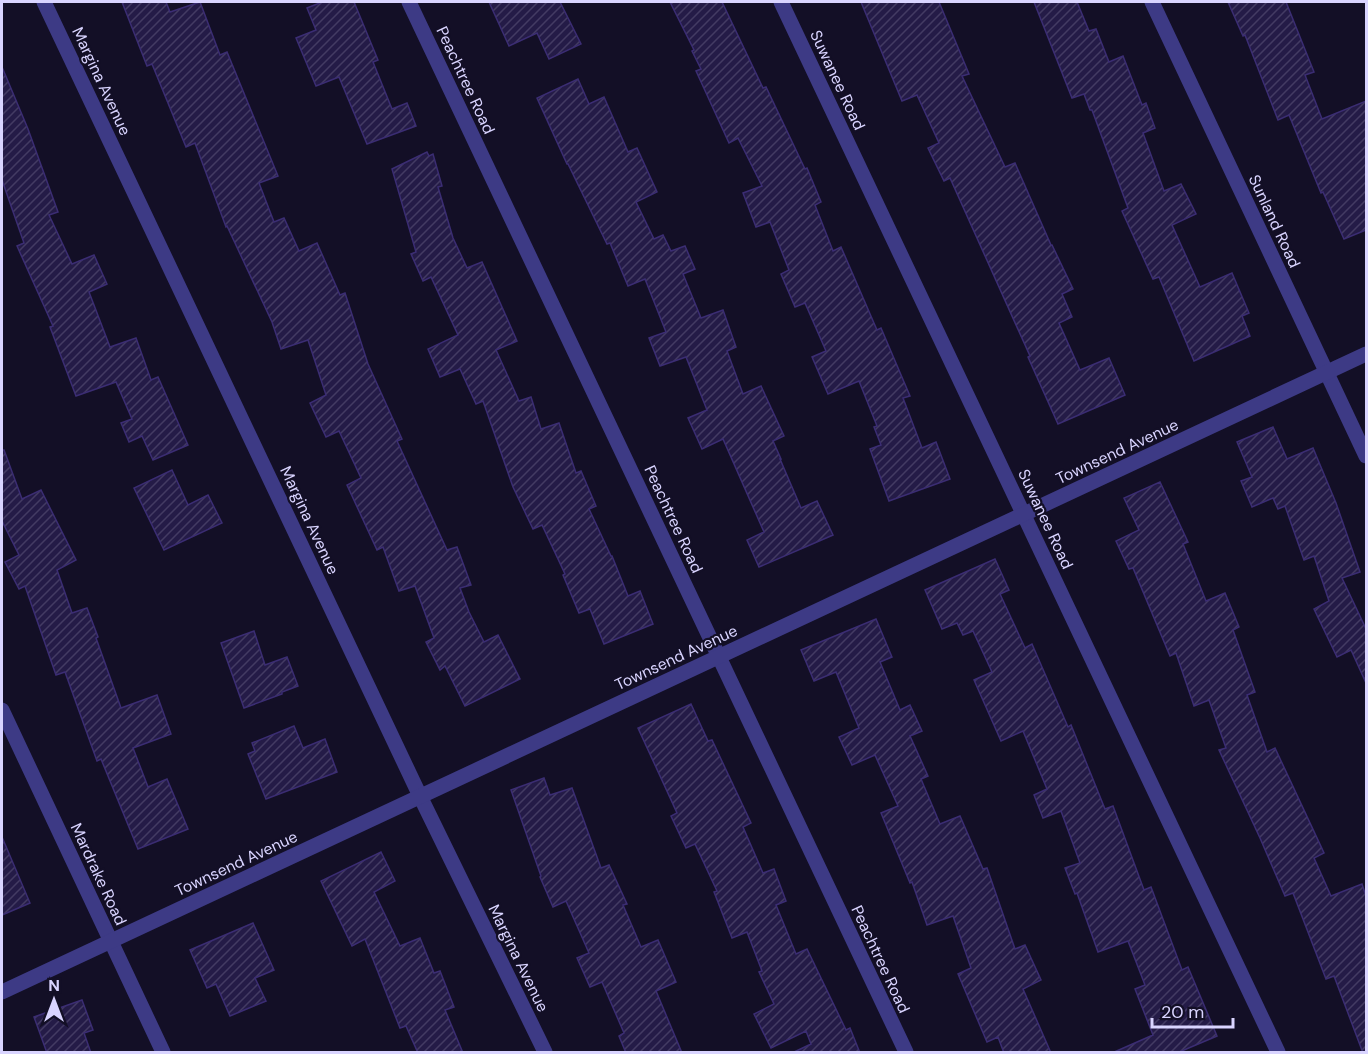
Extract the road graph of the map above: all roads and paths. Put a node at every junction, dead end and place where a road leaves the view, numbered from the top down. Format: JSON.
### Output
{"nodes":[{"id":1,"x":45,"y":2,"type":"edge"},
{"id":2,"x":409,"y":2,"type":"edge"},
{"id":3,"x":781,"y":2,"type":"edge"},
{"id":4,"x":1152,"y":2,"type":"edge"},
{"id":5,"x":1366,"y":354,"type":"edge"},
{"id":6,"x":1327,"y":372,"type":"junction"},
{"id":7,"x":1366,"y":456,"type":"edge"},
{"id":8,"x":1023,"y":514,"type":"junction"},
{"id":9,"x":719,"y":657,"type":"junction"},
{"id":10,"x":2,"y":710,"type":"edge"},
{"id":11,"x":420,"y":796,"type":"junction"},
{"id":12,"x":111,"y":941,"type":"junction"},
{"id":13,"x":2,"y":992,"type":"edge"},
{"id":14,"x":163,"y":1053,"type":"edge"},
{"id":15,"x":545,"y":1053,"type":"edge"},
{"id":16,"x":906,"y":1053,"type":"edge"},
{"id":17,"x":1278,"y":1053,"type":"edge"}],
"edges":[{"from":1,"to":11,"type":"street","name":"Margina Avenue"},
{"from":2,"to":9,"type":"street","name":"Peachtree Road"},
{"from":3,"to":8,"type":"street","name":"Suwanee Road"},
{"from":4,"to":6,"type":"street","name":"Sunland Road"},
{"from":5,"to":6,"type":"street","name":"Townsend Avenue"},
{"from":6,"to":7,"type":"street","name":"Sunland Road"},
{"from":6,"to":8,"type":"street","name":"Townsend Avenue"},
{"from":8,"to":9,"type":"street","name":"Townsend Avenue"},
{"from":8,"to":17,"type":"street","name":"Suwanee Road"},
{"from":9,"to":11,"type":"street","name":"Townsend Avenue"},
{"from":9,"to":16,"type":"street","name":"Peachtree Road"},
{"from":10,"to":12,"type":"street","name":"Mardrake Road"},
{"from":11,"to":12,"type":"street","name":"Townsend Avenue"},
{"from":11,"to":15,"type":"street","name":"Margina Avenue"},
{"from":12,"to":13,"type":"street","name":"Townsend Avenue"},
{"from":12,"to":14,"type":"street","name":"Mardrake Road"}]}
